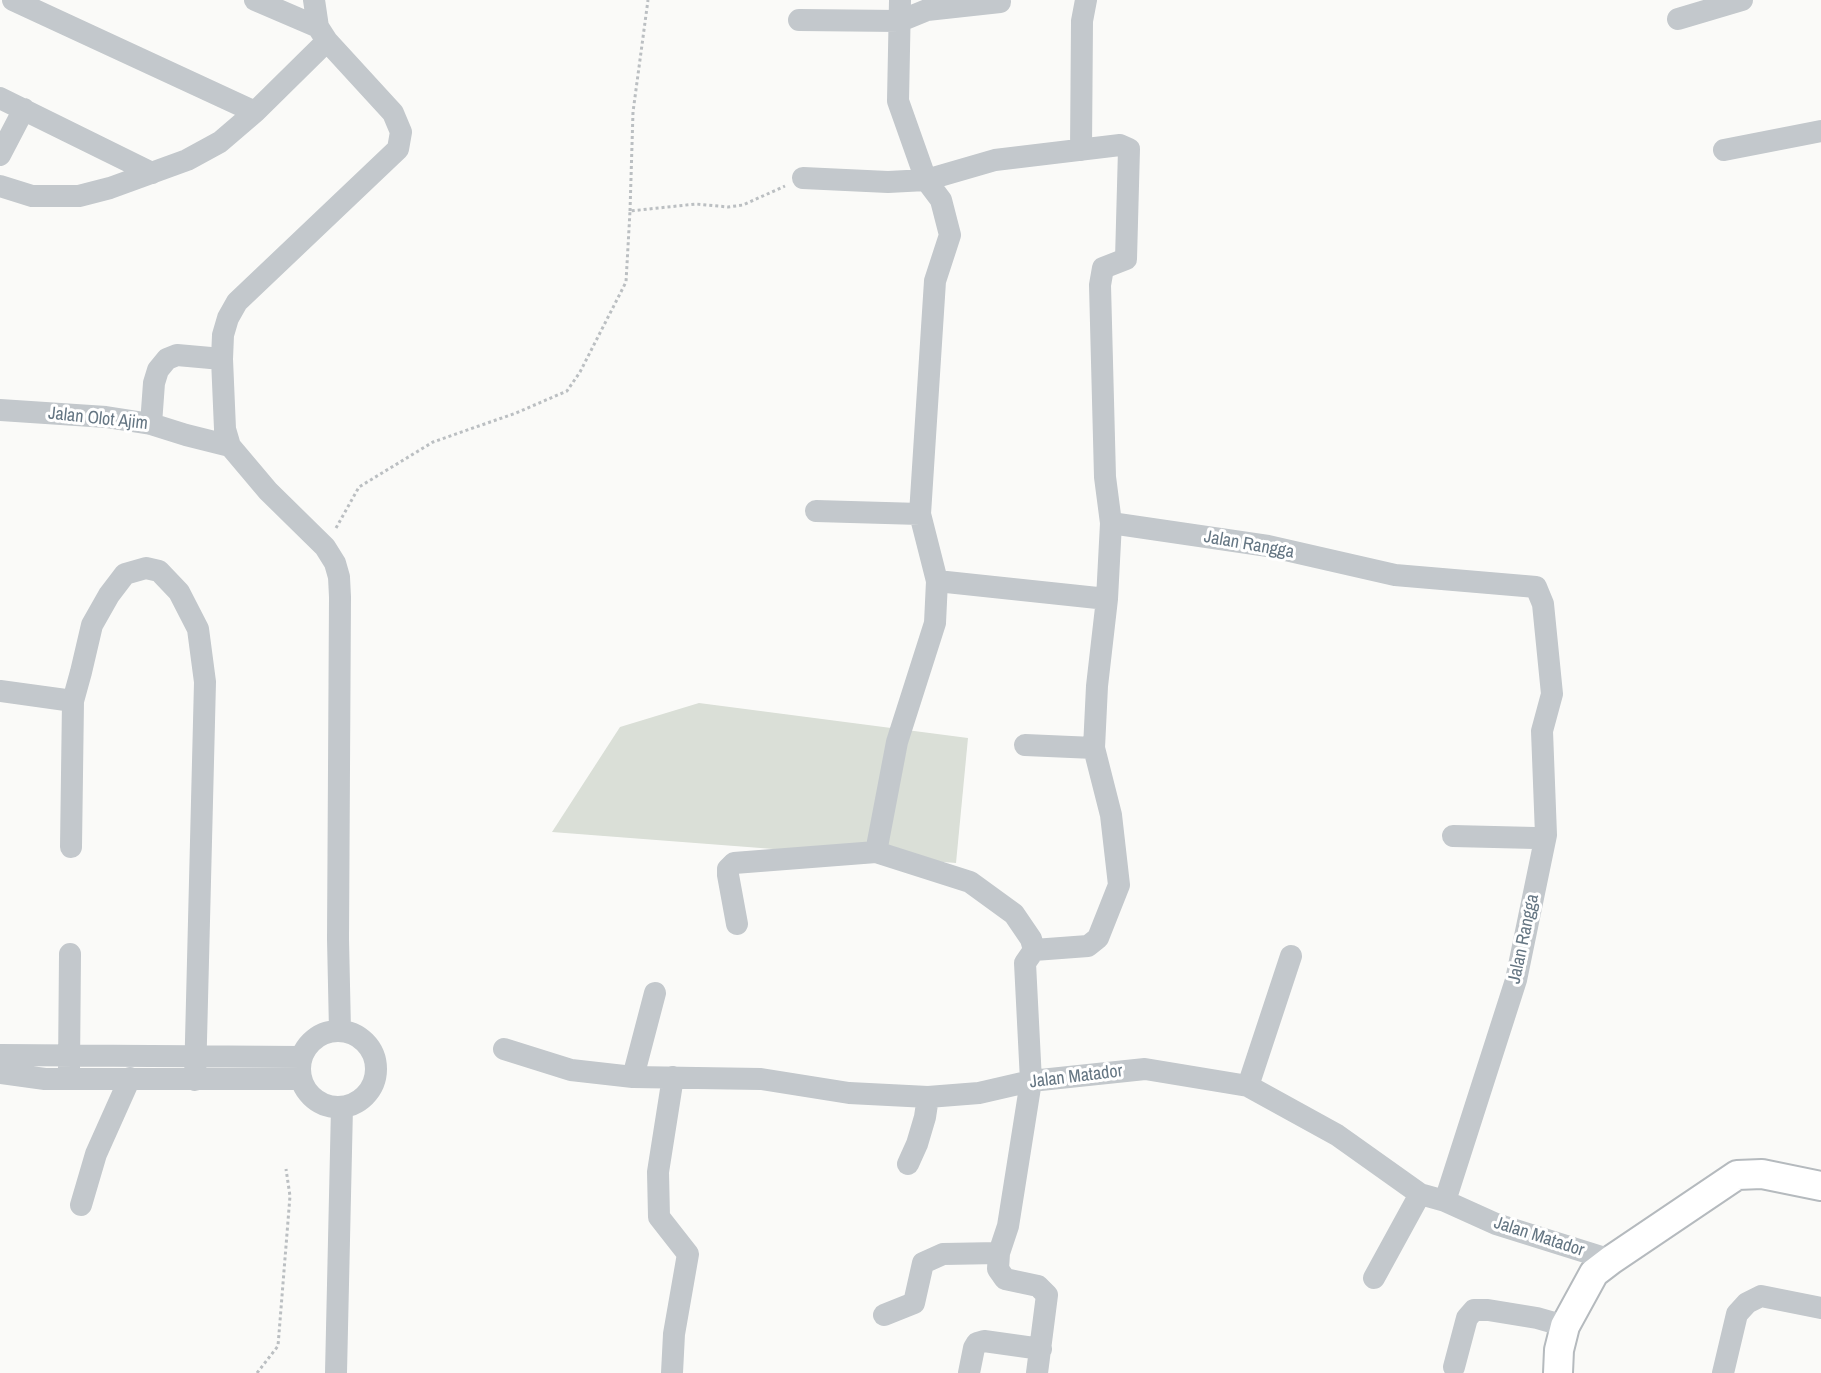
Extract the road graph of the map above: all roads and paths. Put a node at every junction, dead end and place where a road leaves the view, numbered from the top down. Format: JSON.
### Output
{"nodes":[{"id":1,"x":14,"y":0,"type":"edge"},
{"id":2,"x":255,"y":0,"type":"edge"},
{"id":3,"x":314,"y":0,"type":"edge"},
{"id":4,"x":648,"y":0,"type":"edge"},
{"id":5,"x":1086,"y":0,"type":"edge"},
{"id":6,"x":1742,"y":0,"type":"edge"},
{"id":7,"x":1000,"y":2,"type":"dead end"},
{"id":8,"x":900,"y":11,"type":"edge"},
{"id":9,"x":1678,"y":19,"type":"dead end"},
{"id":10,"x":799,"y":20,"type":"dead end"},
{"id":11,"x":323,"y":34,"type":"junction"},
{"id":12,"x":0,"y":98,"type":"edge"},
{"id":13,"x":24,"y":109,"type":"junction"},
{"id":14,"x":255,"y":111,"type":"junction"},
{"id":15,"x":1821,"y":131,"type":"edge"},
{"id":16,"x":1081,"y":150,"type":"junction"},
{"id":17,"x":1724,"y":150,"type":"dead end"},
{"id":18,"x":0,"y":155,"type":"edge"},
{"id":19,"x":152,"y":173,"type":"junction"},
{"id":20,"x":803,"y":178,"type":"joint"},
{"id":21,"x":926,"y":180,"type":"junction"},
{"id":22,"x":0,"y":186,"type":"edge"},
{"id":23,"x":630,"y":211,"type":"junction"},
{"id":24,"x":222,"y":359,"type":"junction"},
{"id":25,"x":0,"y":410,"type":"edge"},
{"id":26,"x":151,"y":424,"type":"junction"},
{"id":27,"x":230,"y":446,"type":"junction"},
{"id":28,"x":816,"y":511,"type":"dead end"},
{"id":29,"x":920,"y":514,"type":"junction"},
{"id":30,"x":1111,"y":523,"type":"junction"},
{"id":31,"x":325,"y":547,"type":"junction"},
{"id":32,"x":937,"y":581,"type":"junction"},
{"id":33,"x":1107,"y":599,"type":"junction"},
{"id":34,"x":0,"y":691,"type":"edge"},
{"id":35,"x":73,"y":701,"type":"junction"},
{"id":36,"x":1025,"y":745,"type":"dead end"},
{"id":37,"x":1094,"y":748,"type":"junction"},
{"id":38,"x":1546,"y":835,"type":"junction"},
{"id":39,"x":1453,"y":836,"type":"dead end"},
{"id":40,"x":71,"y":847,"type":"dead end"},
{"id":41,"x":876,"y":852,"type":"junction"},
{"id":42,"x":737,"y":924,"type":"dead end"},
{"id":43,"x":1034,"y":950,"type":"junction"},
{"id":44,"x":70,"y":954,"type":"dead end"},
{"id":45,"x":1292,"y":956,"type":"dead end"},
{"id":46,"x":655,"y":993,"type":"dead end"},
{"id":47,"x":340,"y":1031,"type":"junction"},
{"id":48,"x":504,"y":1049,"type":"dead end"},
{"id":49,"x":0,"y":1055,"type":"edge"},
{"id":50,"x":69,"y":1056,"type":"junction"},
{"id":51,"x":195,"y":1056,"type":"junction"},
{"id":52,"x":301,"y":1068,"type":"junction"},
{"id":53,"x":0,"y":1073,"type":"edge"},
{"id":54,"x":633,"y":1077,"type":"junction"},
{"id":55,"x":673,"y":1077,"type":"junction"},
{"id":56,"x":130,"y":1078,"type":"junction"},
{"id":57,"x":69,"y":1079,"type":"junction"},
{"id":58,"x":195,"y":1080,"type":"junction"},
{"id":59,"x":1031,"y":1081,"type":"junction"},
{"id":60,"x":1248,"y":1086,"type":"junction"},
{"id":61,"x":928,"y":1097,"type":"junction"},
{"id":62,"x":342,"y":1107,"type":"junction"},
{"id":63,"x":908,"y":1164,"type":"dead end"},
{"id":64,"x":286,"y":1169,"type":"dead end"},
{"id":65,"x":1821,"y":1186,"type":"edge"},
{"id":66,"x":1420,"y":1194,"type":"junction"},
{"id":67,"x":1445,"y":1201,"type":"junction"},
{"id":68,"x":81,"y":1205,"type":"dead end"},
{"id":69,"x":999,"y":1253,"type":"junction"},
{"id":70,"x":1611,"y":1260,"type":"junction"},
{"id":71,"x":1374,"y":1278,"type":"dead end"},
{"id":72,"x":1821,"y":1308,"type":"edge"},
{"id":73,"x":884,"y":1315,"type":"dead end"},
{"id":74,"x":1565,"y":1326,"type":"junction"},
{"id":75,"x":1041,"y":1349,"type":"junction"},
{"id":76,"x":1454,"y":1367,"type":"dead end"},
{"id":77,"x":257,"y":1373,"type":"edge"},
{"id":78,"x":336,"y":1373,"type":"edge"},
{"id":79,"x":672,"y":1373,"type":"edge"},
{"id":80,"x":969,"y":1373,"type":"edge"},
{"id":81,"x":1037,"y":1373,"type":"edge"},
{"id":82,"x":1558,"y":1373,"type":"edge"},
{"id":83,"x":1723,"y":1373,"type":"edge"}],
"edges":[{"from":1,"to":14,"type":"street"},
{"from":2,"to":11,"type":"street"},
{"from":3,"to":11,"type":"street"},
{"from":4,"to":23,"type":"path"},
{"from":5,"to":16,"type":"street"},
{"from":6,"to":9,"type":"street"},
{"from":7,"to":8,"type":"street"},
{"from":8,"to":10,"type":"street"},
{"from":8,"to":21,"type":"street"},
{"from":11,"to":14,"type":"street"},
{"from":11,"to":24,"type":"street"},
{"from":12,"to":13,"type":"street"},
{"from":13,"to":18,"type":"street"},
{"from":13,"to":19,"type":"street"},
{"from":14,"to":19,"type":"street"},
{"from":15,"to":17,"type":"street"},
{"from":16,"to":21,"type":"street"},
{"from":16,"to":30,"type":"street"},
{"from":19,"to":22,"type":"street"},
{"from":20,"to":21,"type":"street"},
{"from":20,"to":23,"type":"path"},
{"from":21,"to":29,"type":"street"},
{"from":23,"to":31,"type":"path"},
{"from":24,"to":26,"type":"street"},
{"from":24,"to":27,"type":"street"},
{"from":25,"to":26,"type":"street","name":"Jalan Olot Ajim"},
{"from":26,"to":27,"type":"street","name":"Jalan Olot Ajim"},
{"from":27,"to":31,"type":"street"},
{"from":28,"to":29,"type":"street"},
{"from":29,"to":32,"type":"street"},
{"from":30,"to":33,"type":"street"},
{"from":30,"to":38,"type":"street","name":"Jalan Rangga"},
{"from":31,"to":47,"type":"street"},
{"from":32,"to":33,"type":"street"},
{"from":32,"to":41,"type":"street"},
{"from":33,"to":37,"type":"street"},
{"from":34,"to":35,"type":"street"},
{"from":35,"to":40,"type":"street"},
{"from":35,"to":51,"type":"street"},
{"from":36,"to":37,"type":"street"},
{"from":37,"to":43,"type":"street"},
{"from":38,"to":39,"type":"street"},
{"from":38,"to":67,"type":"street","name":"Jalan Rangga"},
{"from":41,"to":42,"type":"street"},
{"from":41,"to":43,"type":"street"},
{"from":43,"to":59,"type":"street"},
{"from":44,"to":50,"type":"street"},
{"from":45,"to":60,"type":"street"},
{"from":46,"to":54,"type":"street"},
{"from":47,"to":52,"type":"street"},
{"from":47,"to":62,"type":"street"},
{"from":48,"to":54,"type":"street","name":"Jalan Matador"},
{"from":49,"to":50,"type":"street"},
{"from":50,"to":51,"type":"street"},
{"from":50,"to":57,"type":"street"},
{"from":51,"to":52,"type":"street"},
{"from":51,"to":58,"type":"street"},
{"from":52,"to":58,"type":"street"},
{"from":52,"to":62,"type":"street"},
{"from":53,"to":57,"type":"street"},
{"from":54,"to":55,"type":"street","name":"Jalan Matador"},
{"from":55,"to":61,"type":"street","name":"Jalan Matador"},
{"from":55,"to":79,"type":"street"},
{"from":56,"to":57,"type":"street"},
{"from":56,"to":58,"type":"street"},
{"from":56,"to":68,"type":"street"},
{"from":59,"to":60,"type":"street","name":"Jalan Matador"},
{"from":59,"to":61,"type":"street","name":"Jalan Matador"},
{"from":59,"to":69,"type":"street"},
{"from":60,"to":66,"type":"street","name":"Jalan Matador"},
{"from":61,"to":63,"type":"street"},
{"from":62,"to":78,"type":"street"},
{"from":64,"to":77,"type":"path"},
{"from":65,"to":70,"type":"main road"},
{"from":66,"to":67,"type":"street","name":"Jalan Matador"},
{"from":66,"to":71,"type":"street"},
{"from":67,"to":70,"type":"street","name":"Jalan Matador"},
{"from":69,"to":73,"type":"street"},
{"from":69,"to":75,"type":"street"},
{"from":70,"to":74,"type":"main road"},
{"from":72,"to":83,"type":"street"},
{"from":74,"to":76,"type":"street"},
{"from":74,"to":82,"type":"main road"},
{"from":75,"to":80,"type":"street"},
{"from":75,"to":81,"type":"street"}]}
